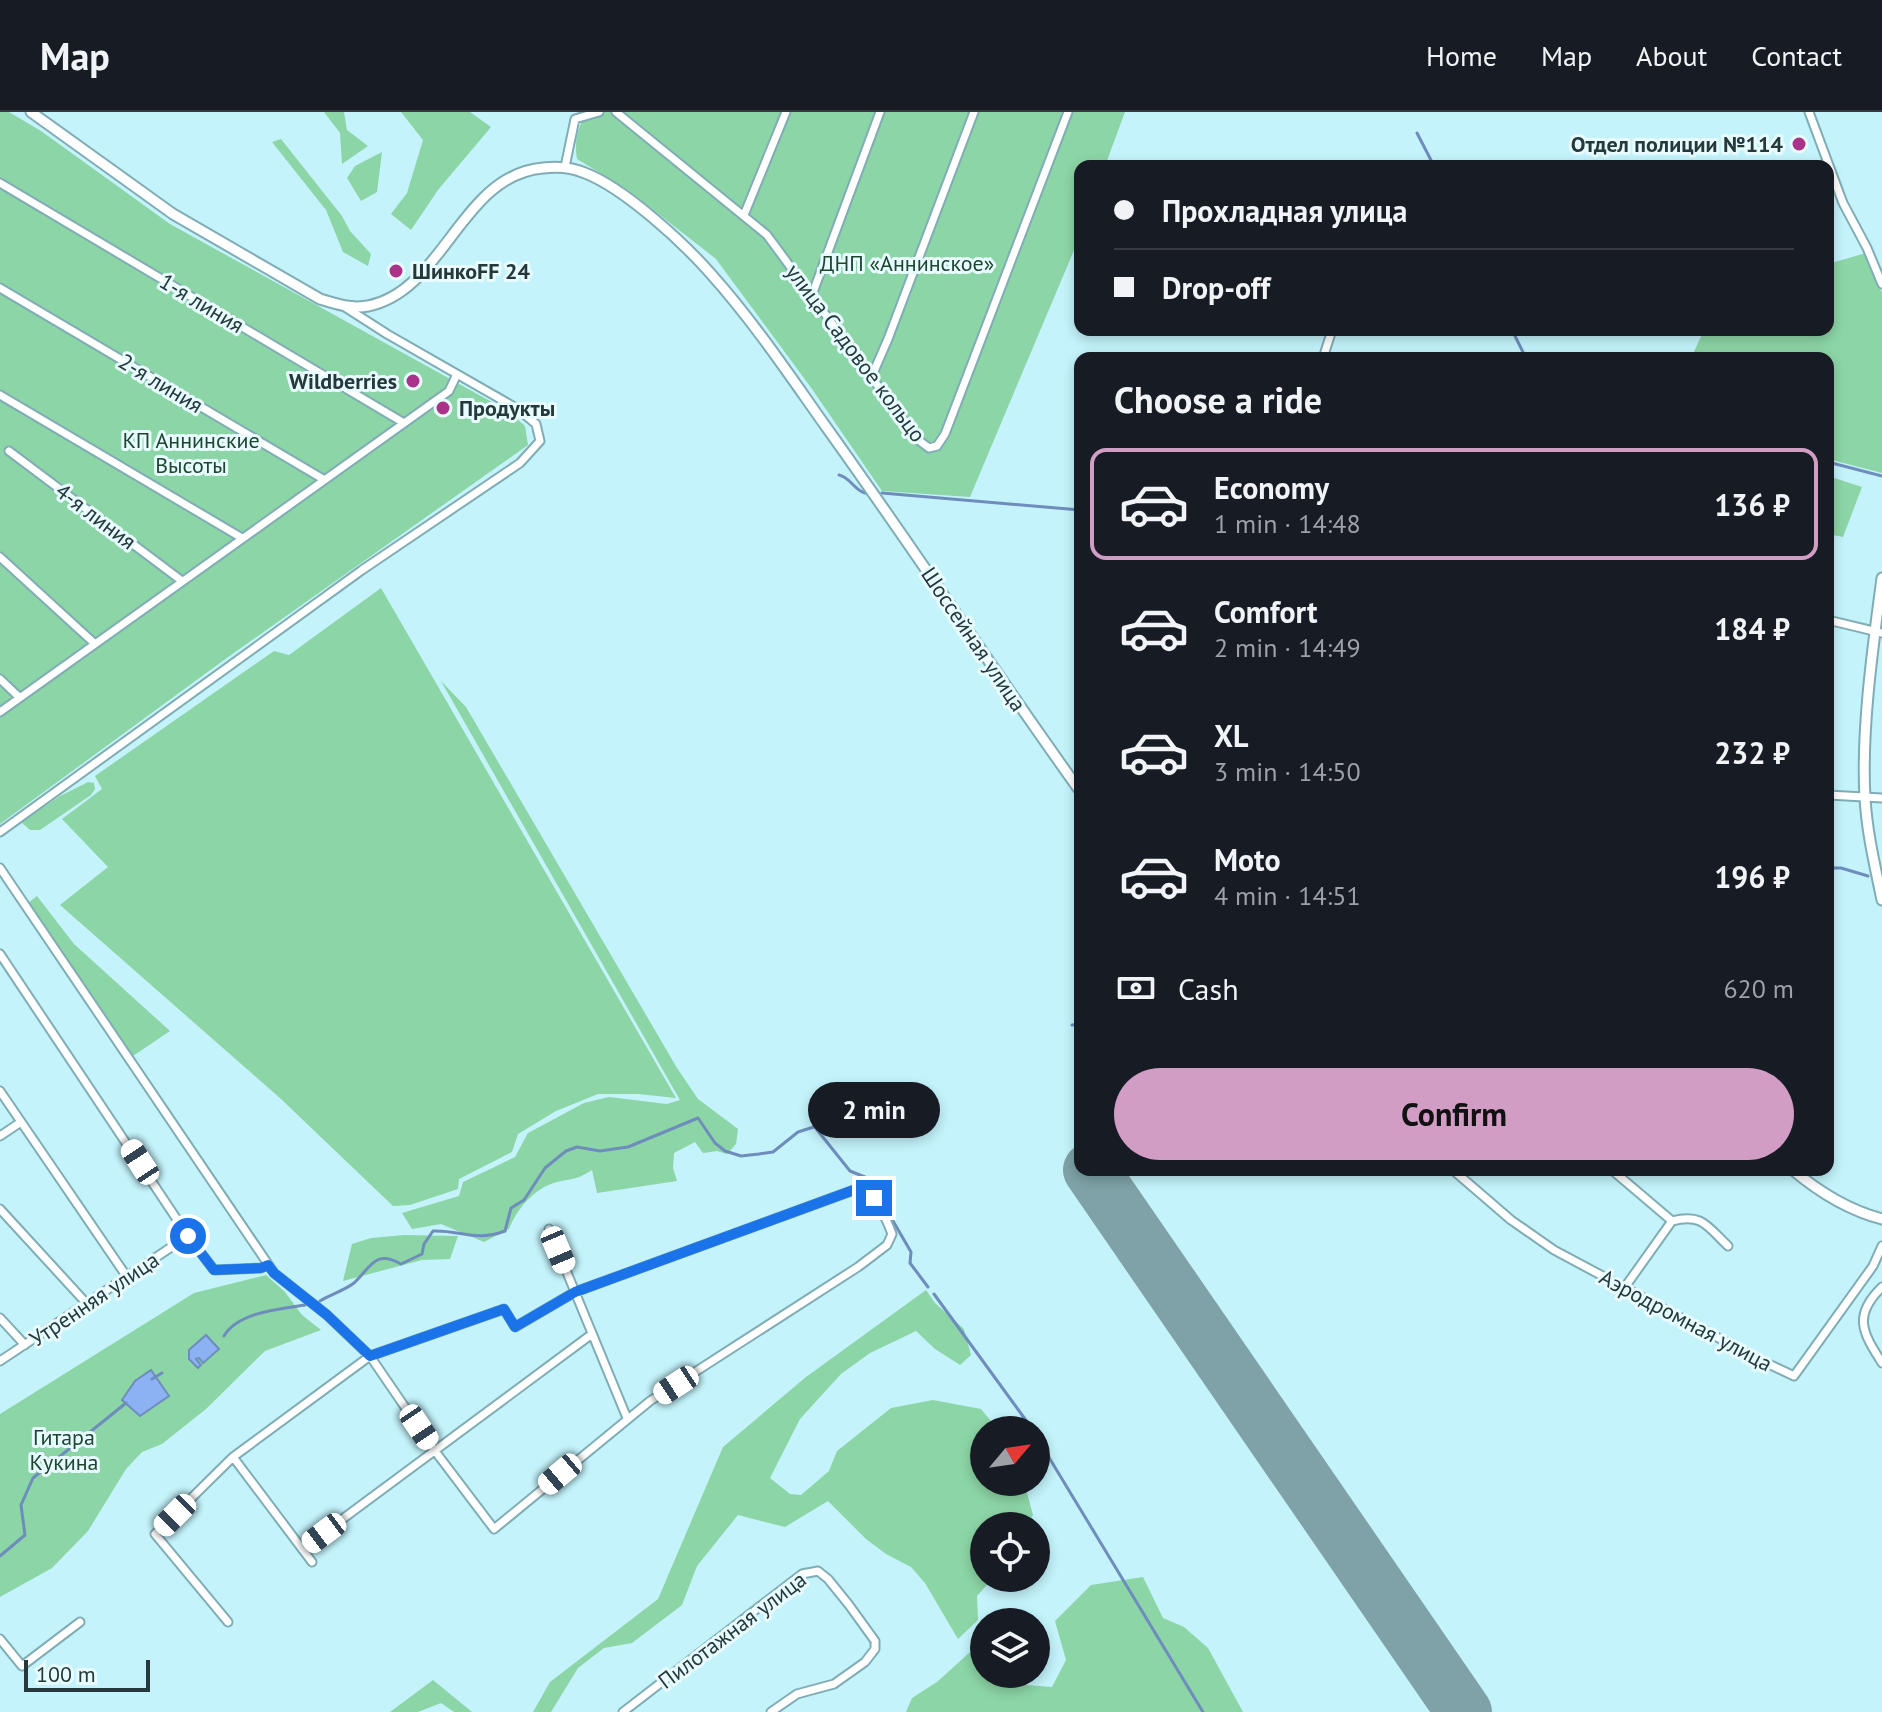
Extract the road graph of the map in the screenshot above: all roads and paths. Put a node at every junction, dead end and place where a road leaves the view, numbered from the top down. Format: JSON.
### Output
{"nodes":[{"id":1,"x":31,"y":112,"type":"edge"},
{"id":2,"x":599,"y":112,"type":"edge"},
{"id":3,"x":616,"y":112,"type":"edge"},
{"id":4,"x":786,"y":112,"type":"edge"},
{"id":5,"x":880,"y":112,"type":"edge"},
{"id":6,"x":974,"y":112,"type":"edge"},
{"id":7,"x":1068,"y":112,"type":"edge"},
{"id":8,"x":1809,"y":112,"type":"edge"},
{"id":9,"x":1827,"y":160,"type":"edge"},
{"id":10,"x":565,"y":167,"type":"junction"},
{"id":11,"x":1834,"y":179,"type":"edge"},
{"id":12,"x":0,"y":183,"type":"edge"},
{"id":13,"x":744,"y":215,"type":"junction"},
{"id":14,"x":1882,"y":284,"type":"edge"},
{"id":15,"x":0,"y":288,"type":"edge"},
{"id":16,"x":812,"y":295,"type":"junction"},
{"id":17,"x":343,"y":306,"type":"junction"},
{"id":18,"x":457,"y":374,"type":"junction"},
{"id":19,"x":871,"y":378,"type":"junction"},
{"id":20,"x":0,"y":395,"type":"edge"},
{"id":21,"x":404,"y":423,"type":"junction"},
{"id":22,"x":9,"y":451,"type":"dead end"},
{"id":23,"x":323,"y":479,"type":"junction"},
{"id":24,"x":242,"y":538,"type":"junction"},
{"id":25,"x":0,"y":557,"type":"edge"},
{"id":26,"x":1882,"y":578,"type":"edge"},
{"id":27,"x":182,"y":581,"type":"junction"},
{"id":28,"x":1834,"y":621,"type":"edge"},
{"id":29,"x":1878,"y":632,"type":"edge"},
{"id":30,"x":94,"y":643,"type":"junction"},
{"id":31,"x":0,"y":679,"type":"edge"},
{"id":32,"x":19,"y":697,"type":"junction"},
{"id":33,"x":0,"y":712,"type":"edge"},
{"id":34,"x":1074,"y":782,"type":"edge"},
{"id":35,"x":1834,"y":795,"type":"edge"},
{"id":36,"x":1865,"y":797,"type":"junction"},
{"id":37,"x":1882,"y":798,"type":"edge"},
{"id":38,"x":0,"y":832,"type":"edge"},
{"id":39,"x":0,"y":868,"type":"edge"},
{"id":40,"x":1882,"y":900,"type":"edge"},
{"id":41,"x":0,"y":954,"type":"edge"},
{"id":42,"x":0,"y":1091,"type":"edge"},
{"id":43,"x":21,"y":1122,"type":"junction"},
{"id":44,"x":0,"y":1136,"type":"edge"},
{"id":45,"x":1460,"y":1176,"type":"edge"},
{"id":46,"x":1619,"y":1176,"type":"edge"},
{"id":47,"x":1800,"y":1176,"type":"edge"},
{"id":48,"x":0,"y":1209,"type":"edge"},
{"id":49,"x":1882,"y":1219,"type":"edge"},
{"id":50,"x":1672,"y":1221,"type":"junction"},
{"id":51,"x":549,"y":1229,"type":"dead end"},
{"id":52,"x":188,"y":1236,"type":"junction"},
{"id":53,"x":1728,"y":1246,"type":"dead end"},
{"id":54,"x":1882,"y":1246,"type":"edge"},
{"id":55,"x":268,"y":1265,"type":"junction"},
{"id":56,"x":127,"y":1277,"type":"junction"},
{"id":57,"x":1625,"y":1287,"type":"junction"},
{"id":58,"x":1882,"y":1287,"type":"edge"},
{"id":59,"x":575,"y":1292,"type":"junction"},
{"id":60,"x":88,"y":1305,"type":"junction"},
{"id":61,"x":0,"y":1318,"type":"edge"},
{"id":62,"x":592,"y":1334,"type":"junction"},
{"id":63,"x":25,"y":1345,"type":"junction"},
{"id":64,"x":370,"y":1356,"type":"junction"},
{"id":65,"x":1881,"y":1357,"type":"edge"},
{"id":66,"x":0,"y":1361,"type":"edge"},
{"id":67,"x":627,"y":1418,"type":"junction"},
{"id":68,"x":435,"y":1451,"type":"junction"},
{"id":69,"x":233,"y":1457,"type":"junction"},
{"id":70,"x":302,"y":1549,"type":"junction"},
{"id":71,"x":312,"y":1562,"type":"dead end"},
{"id":72,"x":80,"y":1622,"type":"dead end"},
{"id":73,"x":228,"y":1622,"type":"dead end"},
{"id":74,"x":0,"y":1639,"type":"edge"},
{"id":75,"x":623,"y":1712,"type":"edge"},
{"id":76,"x":771,"y":1712,"type":"edge"}],
"edges":[{"from":1,"to":17,"type":"main road"},
{"from":2,"to":10,"type":"street"},
{"from":3,"to":13,"type":"street","name":"улица Садовое кольцо"},
{"from":4,"to":13,"type":"street"},
{"from":5,"to":16,"type":"street"},
{"from":6,"to":19,"type":"street"},
{"from":7,"to":19,"type":"street","name":"улица Садовое кольцо"},
{"from":8,"to":9,"type":"street"},
{"from":10,"to":17,"type":"main road"},
{"from":10,"to":34,"type":"main road","name":"Шоссейная улица"},
{"from":11,"to":14,"type":"street"},
{"from":12,"to":21,"type":"street","name":"1-я линия"},
{"from":13,"to":16,"type":"street","name":"улица Садовое кольцо"},
{"from":15,"to":23,"type":"street","name":"2-я линия"},
{"from":16,"to":19,"type":"street","name":"улица Садовое кольцо"},
{"from":17,"to":18,"type":"street"},
{"from":18,"to":21,"type":"street"},
{"from":18,"to":38,"type":"street"},
{"from":20,"to":24,"type":"street"},
{"from":21,"to":23,"type":"street"},
{"from":22,"to":27,"type":"street","name":"4-я линия"},
{"from":23,"to":24,"type":"street"},
{"from":24,"to":27,"type":"street"},
{"from":25,"to":30,"type":"street"},
{"from":26,"to":29,"type":"main road"},
{"from":27,"to":30,"type":"street"},
{"from":28,"to":29,"type":"street"},
{"from":29,"to":36,"type":"main road"},
{"from":30,"to":32,"type":"street"},
{"from":31,"to":32,"type":"street"},
{"from":32,"to":33,"type":"street"},
{"from":35,"to":36,"type":"street"},
{"from":36,"to":37,"type":"street"},
{"from":36,"to":40,"type":"main road"},
{"from":39,"to":55,"type":"street"},
{"from":41,"to":52,"type":"street"},
{"from":42,"to":43,"type":"street"},
{"from":43,"to":44,"type":"street"},
{"from":43,"to":56,"type":"street"},
{"from":45,"to":57,"type":"street","name":"Аэродромная улица"},
{"from":46,"to":50,"type":"street"},
{"from":47,"to":49,"type":"main road"},
{"from":48,"to":60,"type":"street"},
{"from":50,"to":53,"type":"street"},
{"from":50,"to":57,"type":"street"},
{"from":51,"to":59,"type":"street"},
{"from":52,"to":55,"type":"street"},
{"from":52,"to":56,"type":"street","name":"Утренняя улица"},
{"from":54,"to":57,"type":"street","name":"Аэродромная улица"},
{"from":55,"to":64,"type":"street"},
{"from":56,"to":60,"type":"street","name":"Утренняя улица"},
{"from":58,"to":65,"type":"street"},
{"from":59,"to":62,"type":"street"},
{"from":59,"to":64,"type":"street"},
{"from":59,"to":67,"type":"street"},
{"from":60,"to":63,"type":"street","name":"Утренняя улица"},
{"from":61,"to":63,"type":"street"},
{"from":62,"to":67,"type":"street"},
{"from":62,"to":68,"type":"street"},
{"from":63,"to":66,"type":"street","name":"Утренняя улица"},
{"from":64,"to":68,"type":"street"},
{"from":64,"to":69,"type":"street"},
{"from":67,"to":68,"type":"street"},
{"from":68,"to":70,"type":"street"},
{"from":69,"to":70,"type":"street"},
{"from":69,"to":73,"type":"street"},
{"from":70,"to":71,"type":"street"},
{"from":72,"to":74,"type":"street"},
{"from":75,"to":76,"type":"street","name":"Пилотажная улица"}]}
